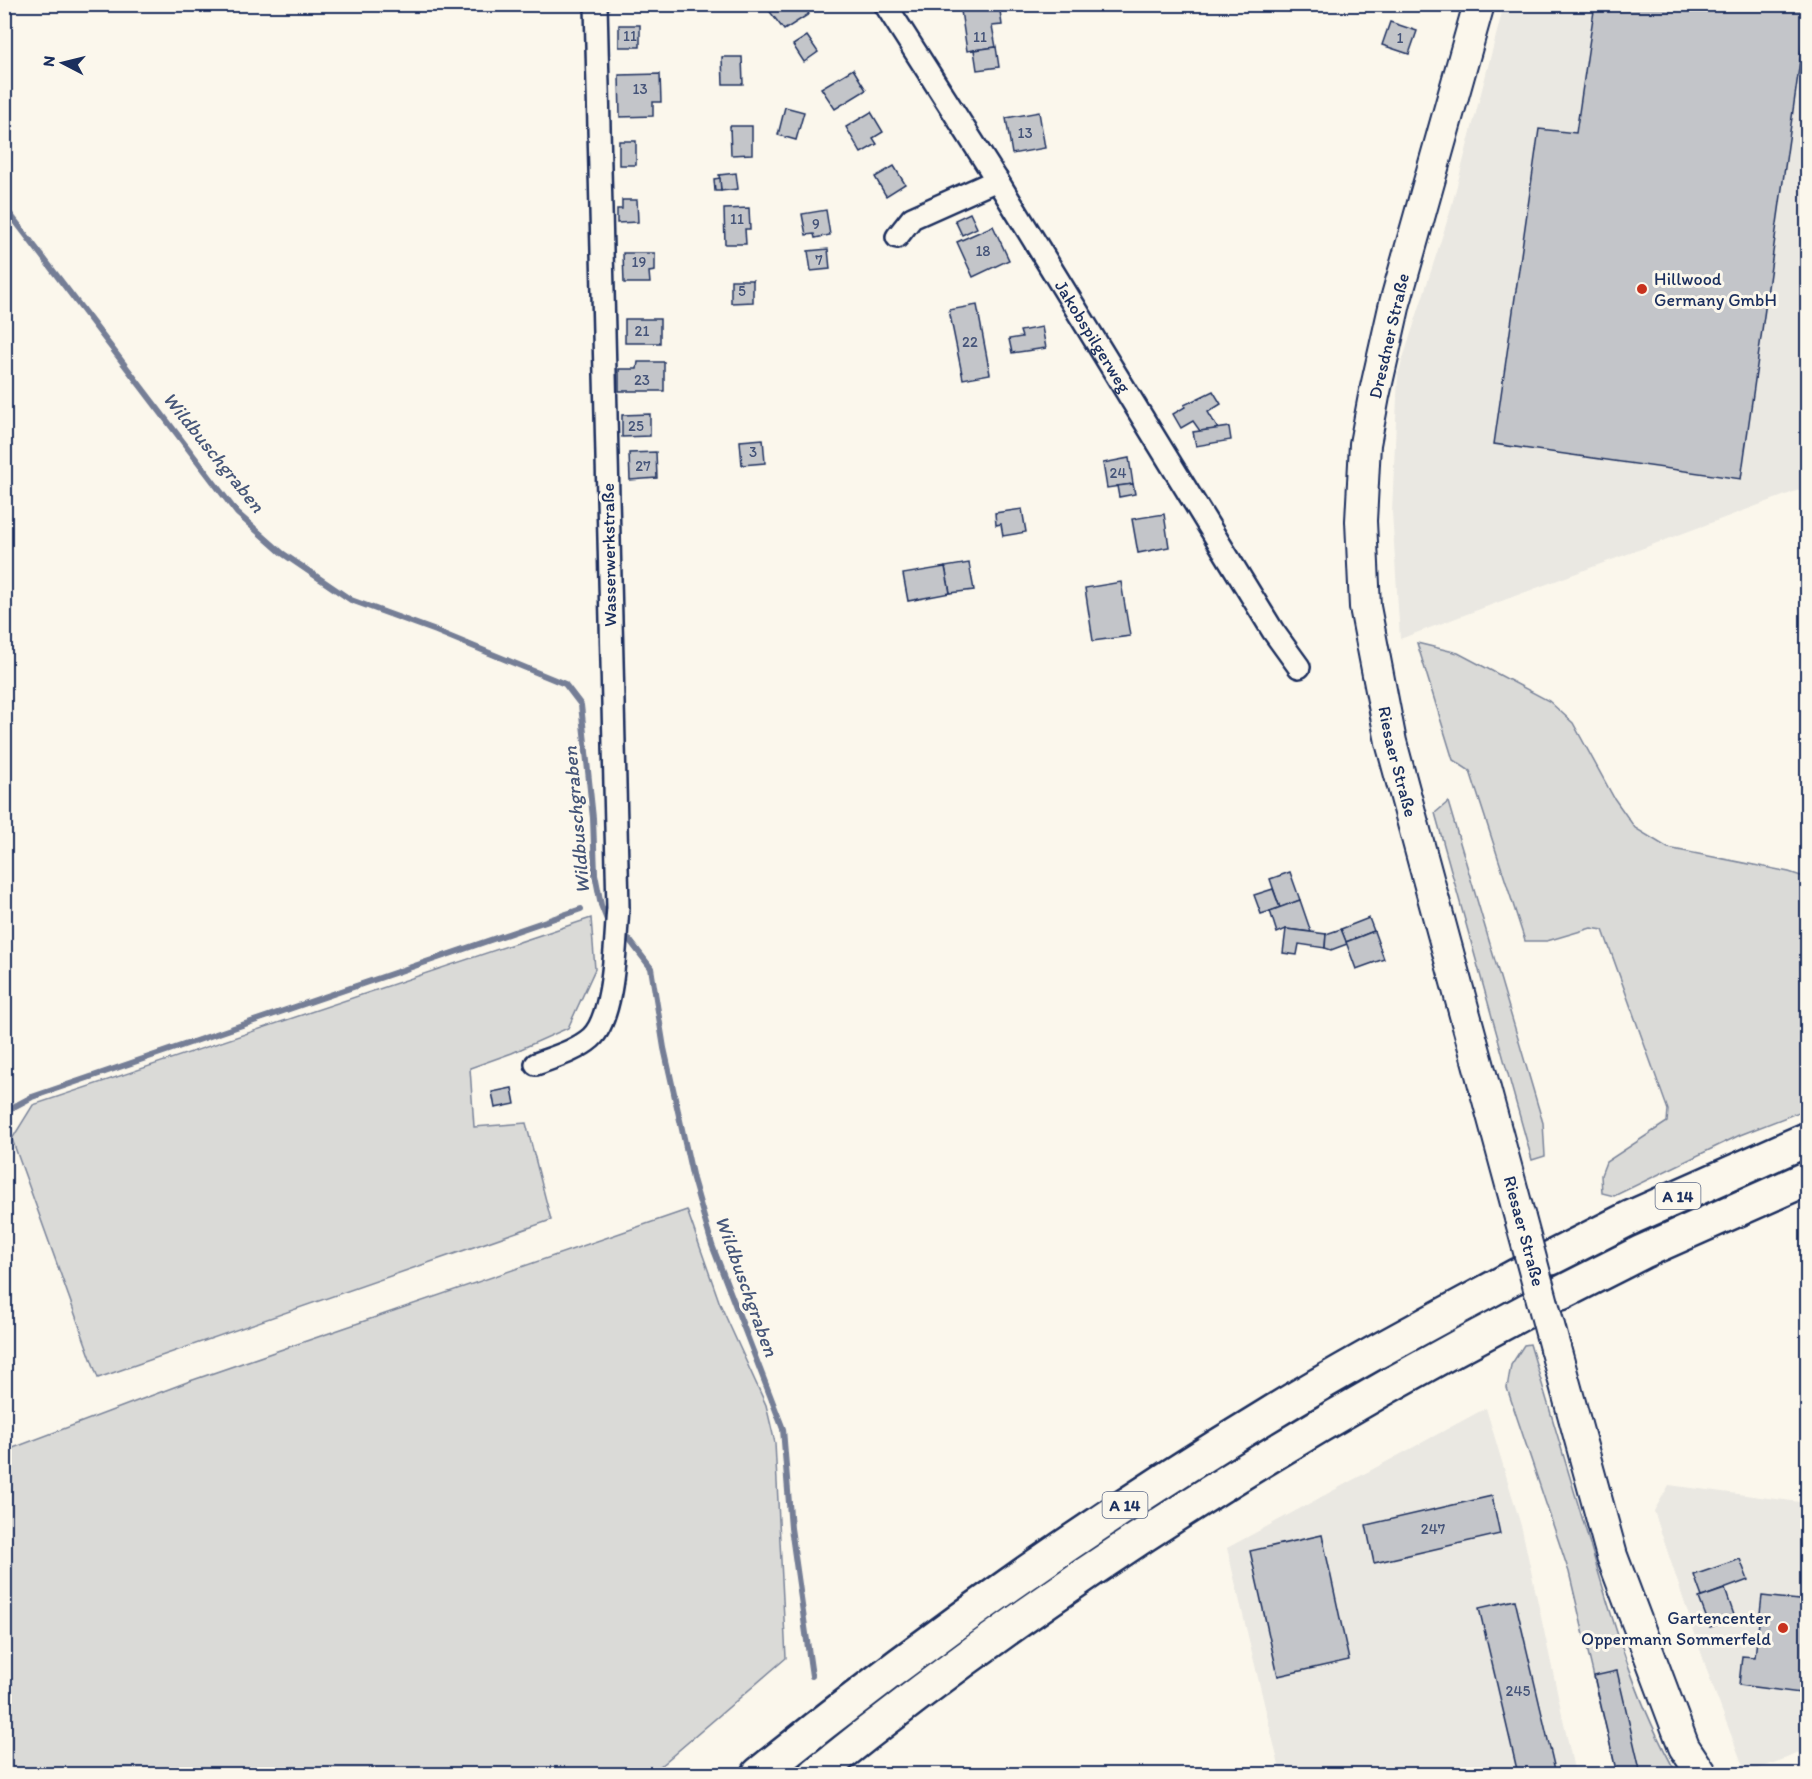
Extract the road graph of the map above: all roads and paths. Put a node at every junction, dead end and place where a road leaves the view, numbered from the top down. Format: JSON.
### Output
{"nodes":[{"id":1,"x":596,"y":4,"type":"edge"},
{"id":2,"x":885,"y":4,"type":"edge"},
{"id":3,"x":1479,"y":4,"type":"edge"},
{"id":4,"x":996,"y":180,"type":"junction"},
{"id":5,"x":897,"y":237,"type":"dead end"},
{"id":6,"x":1299,"y":667,"type":"dead end"},
{"id":7,"x":1377,"y":676,"type":"joint"},
{"id":8,"x":536,"y":1064,"type":"dead end"},
{"id":9,"x":1808,"y":1139,"type":"edge"},
{"id":10,"x":1808,"y":1178,"type":"edge"},
{"id":11,"x":1551,"y":1258,"type":"dead end"},
{"id":12,"x":1518,"y":1275,"type":"dead end"},
{"id":13,"x":1562,"y":1293,"type":"dead end"},
{"id":14,"x":1527,"y":1310,"type":"dead end"},
{"id":15,"x":759,"y":1774,"type":"edge"},
{"id":16,"x":816,"y":1774,"type":"edge"},
{"id":17,"x":1702,"y":1774,"type":"edge"}],
"edges":[{"from":1,"to":8,"type":"street","name":"Wasserwerkstraße"},
{"from":2,"to":4,"type":"street","name":"Jakobspilgerweg"},
{"from":3,"to":7,"type":"main road","name":"Dresdner Straße"},
{"from":4,"to":5,"type":"street"},
{"from":4,"to":6,"type":"street","name":"Jakobspilgerweg"},
{"from":7,"to":17,"type":"main road","name":"Riesaer Straße","bridge":true},
{"from":9,"to":11,"type":"highway","number":"A 14"},
{"from":10,"to":13,"type":"highway","number":"A 14"},
{"from":12,"to":15,"type":"highway","number":"A 14"},
{"from":14,"to":16,"type":"highway","number":"A 14"}]}
